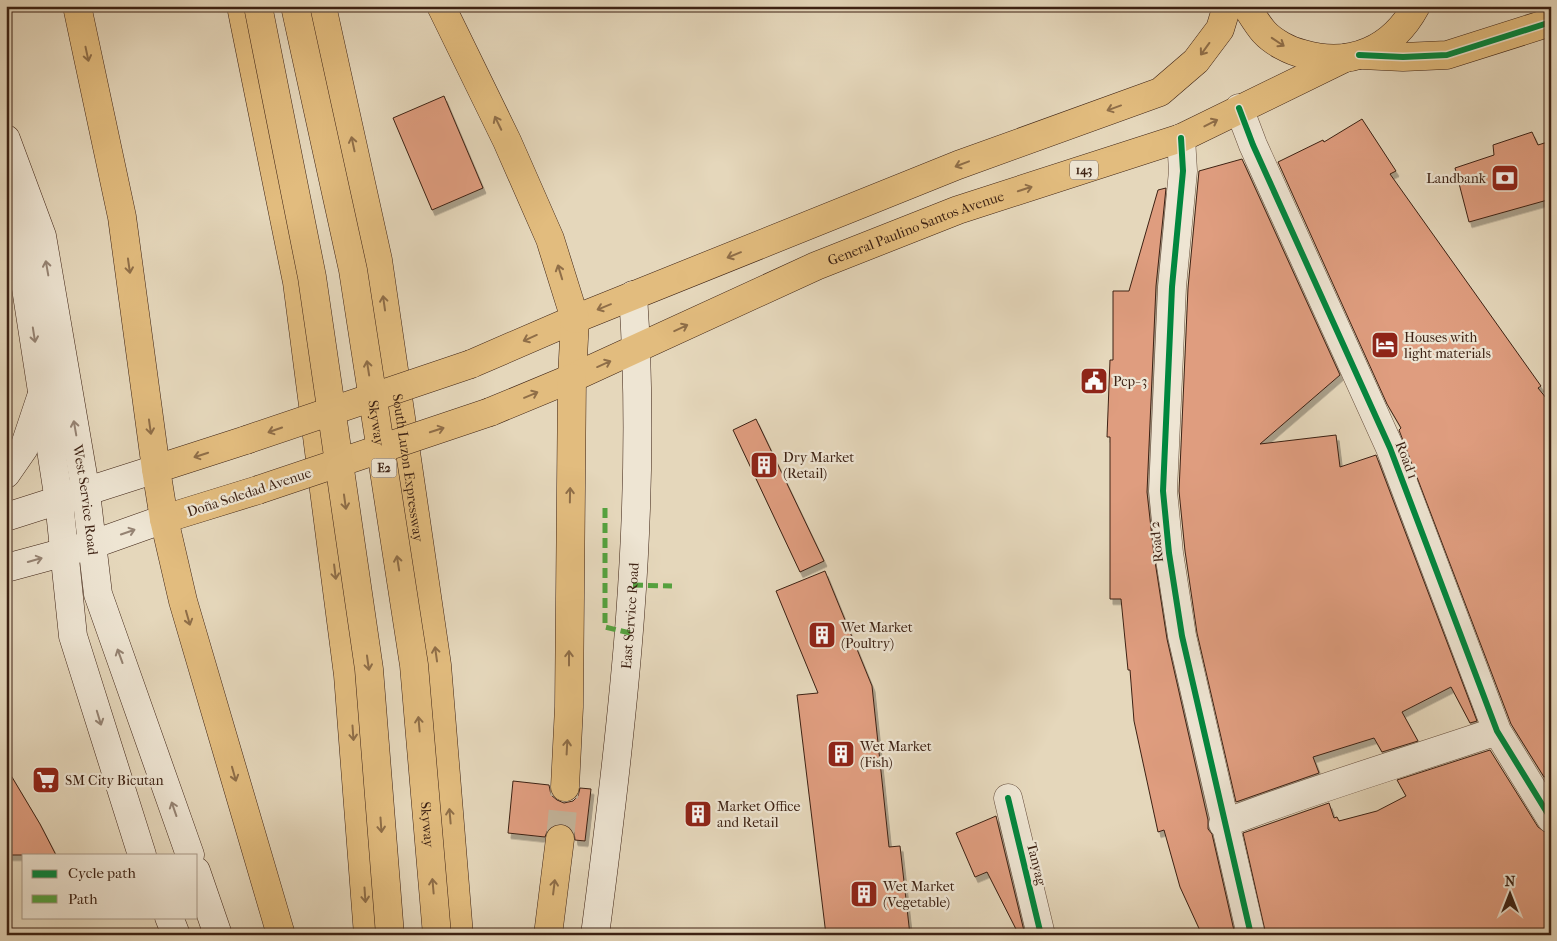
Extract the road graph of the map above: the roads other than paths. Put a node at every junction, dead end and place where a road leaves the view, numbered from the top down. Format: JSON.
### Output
{"nodes":[{"id":1,"x":77,"y":6,"type":"edge"},
{"id":2,"x":241,"y":6,"type":"edge"},
{"id":3,"x":258,"y":6,"type":"edge"},
{"id":4,"x":295,"y":6,"type":"edge"},
{"id":5,"x":322,"y":6,"type":"edge"},
{"id":6,"x":441,"y":6,"type":"edge"},
{"id":7,"x":1227,"y":6,"type":"edge"},
{"id":8,"x":1246,"y":6,"type":"edge"},
{"id":9,"x":1416,"y":6,"type":"edge"},
{"id":10,"x":1551,"y":22,"type":"edge"},
{"id":11,"x":1352,"y":57,"type":"junction"},
{"id":12,"x":1239,"y":108,"type":"junction"},
{"id":13,"x":1181,"y":138,"type":"junction"},
{"id":14,"x":6,"y":139,"type":"edge"},
{"id":15,"x":6,"y":166,"type":"edge"},
{"id":16,"x":633,"y":295,"type":"junction"},
{"id":17,"x":575,"y":319,"type":"junction"},
{"id":18,"x":637,"y":349,"type":"junction"},
{"id":19,"x":572,"y":378,"type":"junction"},
{"id":20,"x":43,"y":391,"type":"junction"},
{"id":21,"x":490,"y":412,"type":"joint"},
{"id":22,"x":156,"y":469,"type":"junction"},
{"id":23,"x":6,"y":474,"type":"edge"},
{"id":24,"x":86,"y":493,"type":"junction"},
{"id":25,"x":59,"y":501,"type":"junction"},
{"id":26,"x":6,"y":518,"type":"edge"},
{"id":27,"x":164,"y":519,"type":"junction"},
{"id":28,"x":91,"y":544,"type":"junction"},
{"id":29,"x":64,"y":552,"type":"junction"},
{"id":30,"x":6,"y":568,"type":"edge"},
{"id":31,"x":1497,"y":731,"type":"junction"},
{"id":32,"x":565,"y":787,"type":"tunnel mouth"},
{"id":33,"x":1008,"y":798,"type":"dead end"},
{"id":34,"x":1551,"y":819,"type":"edge"},
{"id":35,"x":1223,"y":824,"type":"junction"},
{"id":36,"x":560,"y":839,"type":"tunnel mouth"},
{"id":37,"x":142,"y":854,"type":"edge"},
{"id":38,"x":190,"y":854,"type":"edge"},
{"id":39,"x":198,"y":877,"type":"edge"},
{"id":40,"x":169,"y":918,"type":"edge"},
{"id":41,"x":176,"y":935,"type":"edge"},
{"id":42,"x":218,"y":935,"type":"edge"},
{"id":43,"x":281,"y":935,"type":"edge"},
{"id":44,"x":368,"y":935,"type":"edge"},
{"id":45,"x":390,"y":935,"type":"edge"},
{"id":46,"x":437,"y":935,"type":"edge"},
{"id":47,"x":459,"y":935,"type":"edge"},
{"id":48,"x":548,"y":935,"type":"edge"},
{"id":49,"x":595,"y":935,"type":"edge"},
{"id":50,"x":1041,"y":935,"type":"edge"},
{"id":51,"x":1251,"y":935,"type":"edge"}],
"edges":[{"from":1,"to":22,"type":"main road","one_way":true},
{"from":2,"to":44,"type":"main road","one_way":true},
{"from":3,"to":45,"type":"main road","one_way":true,"bridge":true},
{"from":46,"to":4,"type":"main road","name":"Skyway","number":"E2","one_way":true,"bridge":true},
{"from":47,"to":5,"type":"main road","name":"South Luzon Expressway","number":"E2","one_way":true},
{"from":17,"to":6,"type":"main road","one_way":true},
{"from":7,"to":16,"type":"main road","one_way":true},
{"from":8,"to":11,"type":"main road","number":"143","one_way":true},
{"from":9,"to":11,"type":"main road","number":"143"},
{"from":10,"to":11,"type":"main road","name":"General Paulino Santos Avenue","number":"143"},
{"from":11,"to":12,"type":"main road","name":"General Paulino Santos Avenue","number":"143"},
{"from":13,"to":12,"type":"main road","name":"General Paulino Santos Avenue","number":"143","one_way":true},
{"from":12,"to":31,"type":"main road","name":"Road 1"},
{"from":18,"to":13,"type":"main road","name":"General Paulino Santos Avenue","number":"143","one_way":true},
{"from":13,"to":35,"type":"main road","name":"Road 2"},
{"from":24,"to":14,"type":"main road","name":"West Service Road","one_way":true},
{"from":15,"to":20,"type":"main road","name":"West Service Road","one_way":true},
{"from":16,"to":17,"type":"main road","one_way":true},
{"from":16,"to":18,"type":"main road","name":"East Service Road"},
{"from":17,"to":19,"type":"main road"},
{"from":17,"to":22,"type":"main road","one_way":true,"bridge":true},
{"from":19,"to":18,"type":"main road","name":"General Paulino Santos Avenue","number":"143","one_way":true},
{"from":18,"to":49,"type":"main road","name":"East Service Road"},
{"from":21,"to":19,"type":"main road","name":"General Paulino Santos Avenue","one_way":true},
{"from":32,"to":19,"type":"main road","one_way":true},
{"from":20,"to":23,"type":"main road"},
{"from":20,"to":25,"type":"main road","name":"West Service Road"},
{"from":27,"to":21,"type":"main road","name":"Doña Soledad Avenue","one_way":true,"bridge":true},
{"from":22,"to":24,"type":"main road"},
{"from":22,"to":27,"type":"main road"},
{"from":24,"to":25,"type":"main road"},
{"from":24,"to":28,"type":"main road","name":"West Service Road"},
{"from":25,"to":26,"type":"main road"},
{"from":25,"to":29,"type":"main road","name":"West Service Road"},
{"from":28,"to":27,"type":"main road","name":"Doña Soledad Avenue","one_way":true},
{"from":27,"to":43,"type":"main road","one_way":true},
{"from":28,"to":29,"type":"main road","name":"Doña Soledad Avenue"},
{"from":38,"to":28,"type":"main road","name":"West Service Road","one_way":true},
{"from":30,"to":29,"type":"main road","name":"Doña Soledad Avenue","one_way":true},
{"from":29,"to":37,"type":"main road","name":"West Service Road","one_way":true},
{"from":31,"to":34,"type":"main road","name":"Road 1"},
{"from":31,"to":35,"type":"main road"},
{"from":33,"to":50,"type":"main road","name":"Tanyag"},
{"from":35,"to":51,"type":"main road","name":"Road 2"},
{"from":48,"to":36,"type":"main road","one_way":true},
{"from":39,"to":42,"type":"main road"},
{"from":40,"to":41,"type":"main road"}]}
